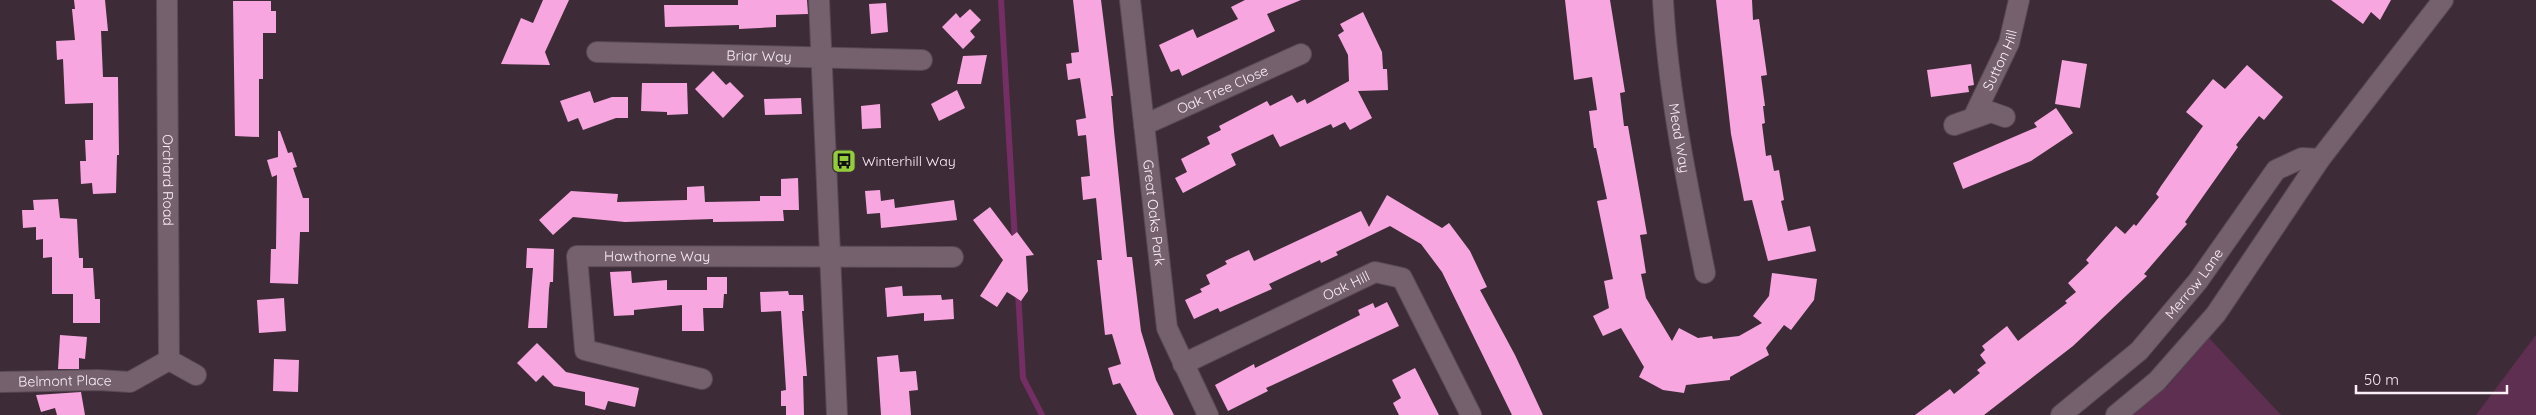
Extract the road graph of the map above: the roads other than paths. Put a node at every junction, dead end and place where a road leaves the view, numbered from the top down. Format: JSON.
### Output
{"nodes":[{"id":1,"x":167,"y":0,"type":"edge"},
{"id":2,"x":819,"y":0,"type":"edge"},
{"id":3,"x":1130,"y":0,"type":"edge"},
{"id":4,"x":1663,"y":0,"type":"edge"},
{"id":5,"x":2019,"y":0,"type":"edge"},
{"id":6,"x":2443,"y":0,"type":"edge"},
{"id":7,"x":597,"y":52,"type":"dead end"},
{"id":8,"x":1301,"y":54,"type":"dead end"},
{"id":9,"x":822,"y":56,"type":"junction"},
{"id":10,"x":922,"y":60,"type":"dead end"},
{"id":11,"x":2005,"y":117,"type":"dead end"},
{"id":12,"x":1144,"y":125,"type":"junction"},
{"id":13,"x":2320,"y":159,"type":"junction"},
{"id":14,"x":830,"y":256,"type":"junction"},
{"id":15,"x":953,"y":257,"type":"dead end"},
{"id":16,"x":1705,"y":274,"type":"dead end"},
{"id":17,"x":169,"y":360,"type":"junction"},
{"id":18,"x":1183,"y":364,"type":"junction"},
{"id":19,"x":196,"y":376,"type":"dead end"},
{"id":20,"x":702,"y":379,"type":"dead end"},
{"id":21,"x":0,"y":382,"type":"edge"},
{"id":22,"x":837,"y":415,"type":"edge"},
{"id":23,"x":1208,"y":415,"type":"edge"},
{"id":24,"x":1471,"y":415,"type":"edge"},
{"id":25,"x":2061,"y":415,"type":"edge"},
{"id":26,"x":2116,"y":415,"type":"edge"}],
"edges":[{"from":1,"to":17,"type":"street","name":"Orchard Road"},
{"from":2,"to":9,"type":"street"},
{"from":3,"to":12,"type":"street","name":"Great Oaks Park"},
{"from":4,"to":16,"type":"street","name":"Mead Way"},
{"from":5,"to":11,"type":"street","name":"Sutton Hill"},
{"from":6,"to":13,"type":"street"},
{"from":7,"to":9,"type":"street","name":"Briar Way"},
{"from":8,"to":12,"type":"street","name":"Oak Tree Close"},
{"from":9,"to":10,"type":"street","name":"Briar Way"},
{"from":9,"to":14,"type":"street"},
{"from":12,"to":18,"type":"street","name":"Great Oaks Park"},
{"from":13,"to":25,"type":"street","name":"Merrow Lane"},
{"from":13,"to":26,"type":"street"},
{"from":14,"to":15,"type":"street","name":"Hawthorne Way"},
{"from":14,"to":20,"type":"street","name":"Hawthorne Way"},
{"from":14,"to":22,"type":"street"},
{"from":17,"to":19,"type":"street"},
{"from":17,"to":21,"type":"street","name":"Belmont Place"},
{"from":18,"to":23,"type":"street","name":"Great Oaks Park"},
{"from":18,"to":24,"type":"street","name":"Oak Hill"}]}
